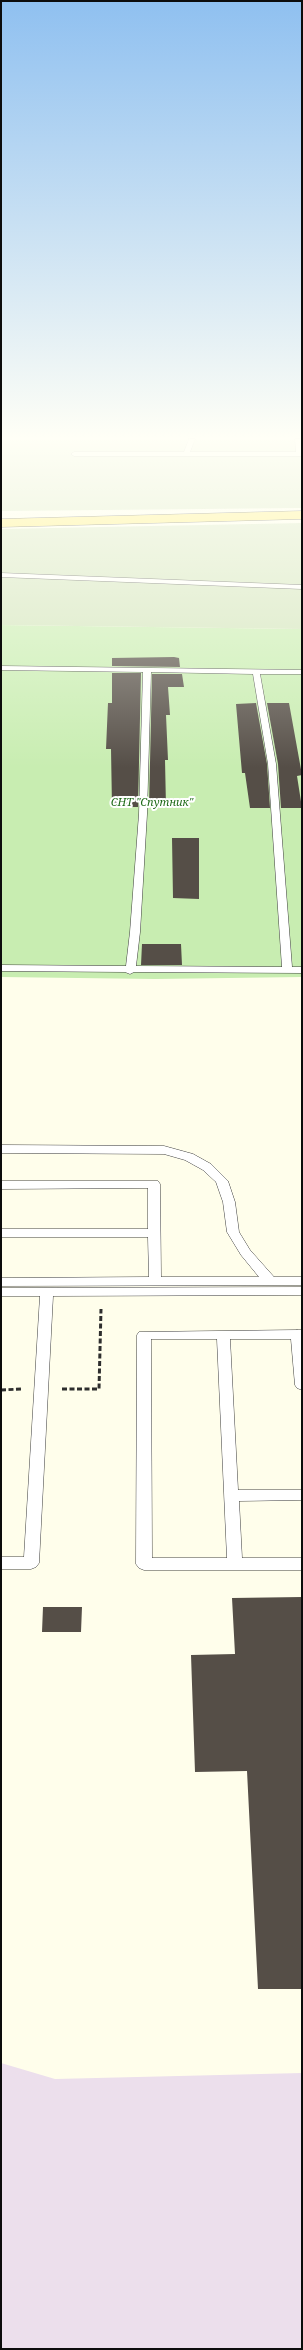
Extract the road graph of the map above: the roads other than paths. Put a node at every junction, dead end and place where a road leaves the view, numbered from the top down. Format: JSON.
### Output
{"nodes":[{"id":1,"x":1,"y":575,"type":"edge"},
{"id":2,"x":302,"y":587,"type":"edge"},
{"id":3,"x":1,"y":668,"type":"edge"},
{"id":4,"x":146,"y":670,"type":"junction"},
{"id":5,"x":256,"y":671,"type":"junction"},
{"id":6,"x":302,"y":672,"type":"edge"},
{"id":7,"x":1,"y":968,"type":"edge"},
{"id":8,"x":286,"y":970,"type":"junction"},
{"id":9,"x":302,"y":970,"type":"edge"},
{"id":10,"x":130,"y":971,"type":"junction"},
{"id":11,"x":1,"y":1149,"type":"edge"},
{"id":12,"x":1,"y":1185,"type":"edge"},
{"id":13,"x":1,"y":1233,"type":"edge"},
{"id":14,"x":155,"y":1233,"type":"junction"},
{"id":15,"x":302,"y":1280,"type":"edge"},
{"id":16,"x":155,"y":1281,"type":"junction"},
{"id":17,"x":270,"y":1281,"type":"junction"},
{"id":18,"x":1,"y":1282,"type":"edge"},
{"id":19,"x":302,"y":1291,"type":"edge"},
{"id":20,"x":1,"y":1292,"type":"edge"},
{"id":21,"x":47,"y":1292,"type":"junction"},
{"id":22,"x":300,"y":1334,"type":"edge"},
{"id":23,"x":223,"y":1335,"type":"junction"},
{"id":24,"x":302,"y":1385,"type":"edge"},
{"id":25,"x":231,"y":1496,"type":"junction"},
{"id":26,"x":302,"y":1496,"type":"edge"},
{"id":27,"x":1,"y":1563,"type":"edge"},
{"id":28,"x":235,"y":1564,"type":"junction"},
{"id":29,"x":302,"y":1564,"type":"edge"}],
"edges":[{"from":1,"to":2,"type":"lane"},
{"from":3,"to":4,"type":"lane"},
{"from":4,"to":5,"type":"lane"},
{"from":4,"to":10,"type":"lane"},
{"from":5,"to":6,"type":"lane"},
{"from":5,"to":8,"type":"lane"},
{"from":7,"to":10,"type":"lane"},
{"from":8,"to":9,"type":"lane"},
{"from":8,"to":10,"type":"lane"},
{"from":11,"to":17,"type":"lane"},
{"from":12,"to":14,"type":"lane"},
{"from":13,"to":14,"type":"lane"},
{"from":14,"to":16,"type":"lane"},
{"from":15,"to":17,"type":"lane"},
{"from":16,"to":17,"type":"lane"},
{"from":16,"to":18,"type":"lane"},
{"from":19,"to":21,"type":"lane"},
{"from":20,"to":21,"type":"lane"},
{"from":21,"to":27,"type":"lane"},
{"from":22,"to":23,"type":"lane"},
{"from":22,"to":24,"type":"lane"},
{"from":23,"to":25,"type":"lane"},
{"from":23,"to":28,"type":"lane"},
{"from":25,"to":26,"type":"lane"},
{"from":25,"to":28,"type":"lane"},
{"from":28,"to":29,"type":"lane"}]}
